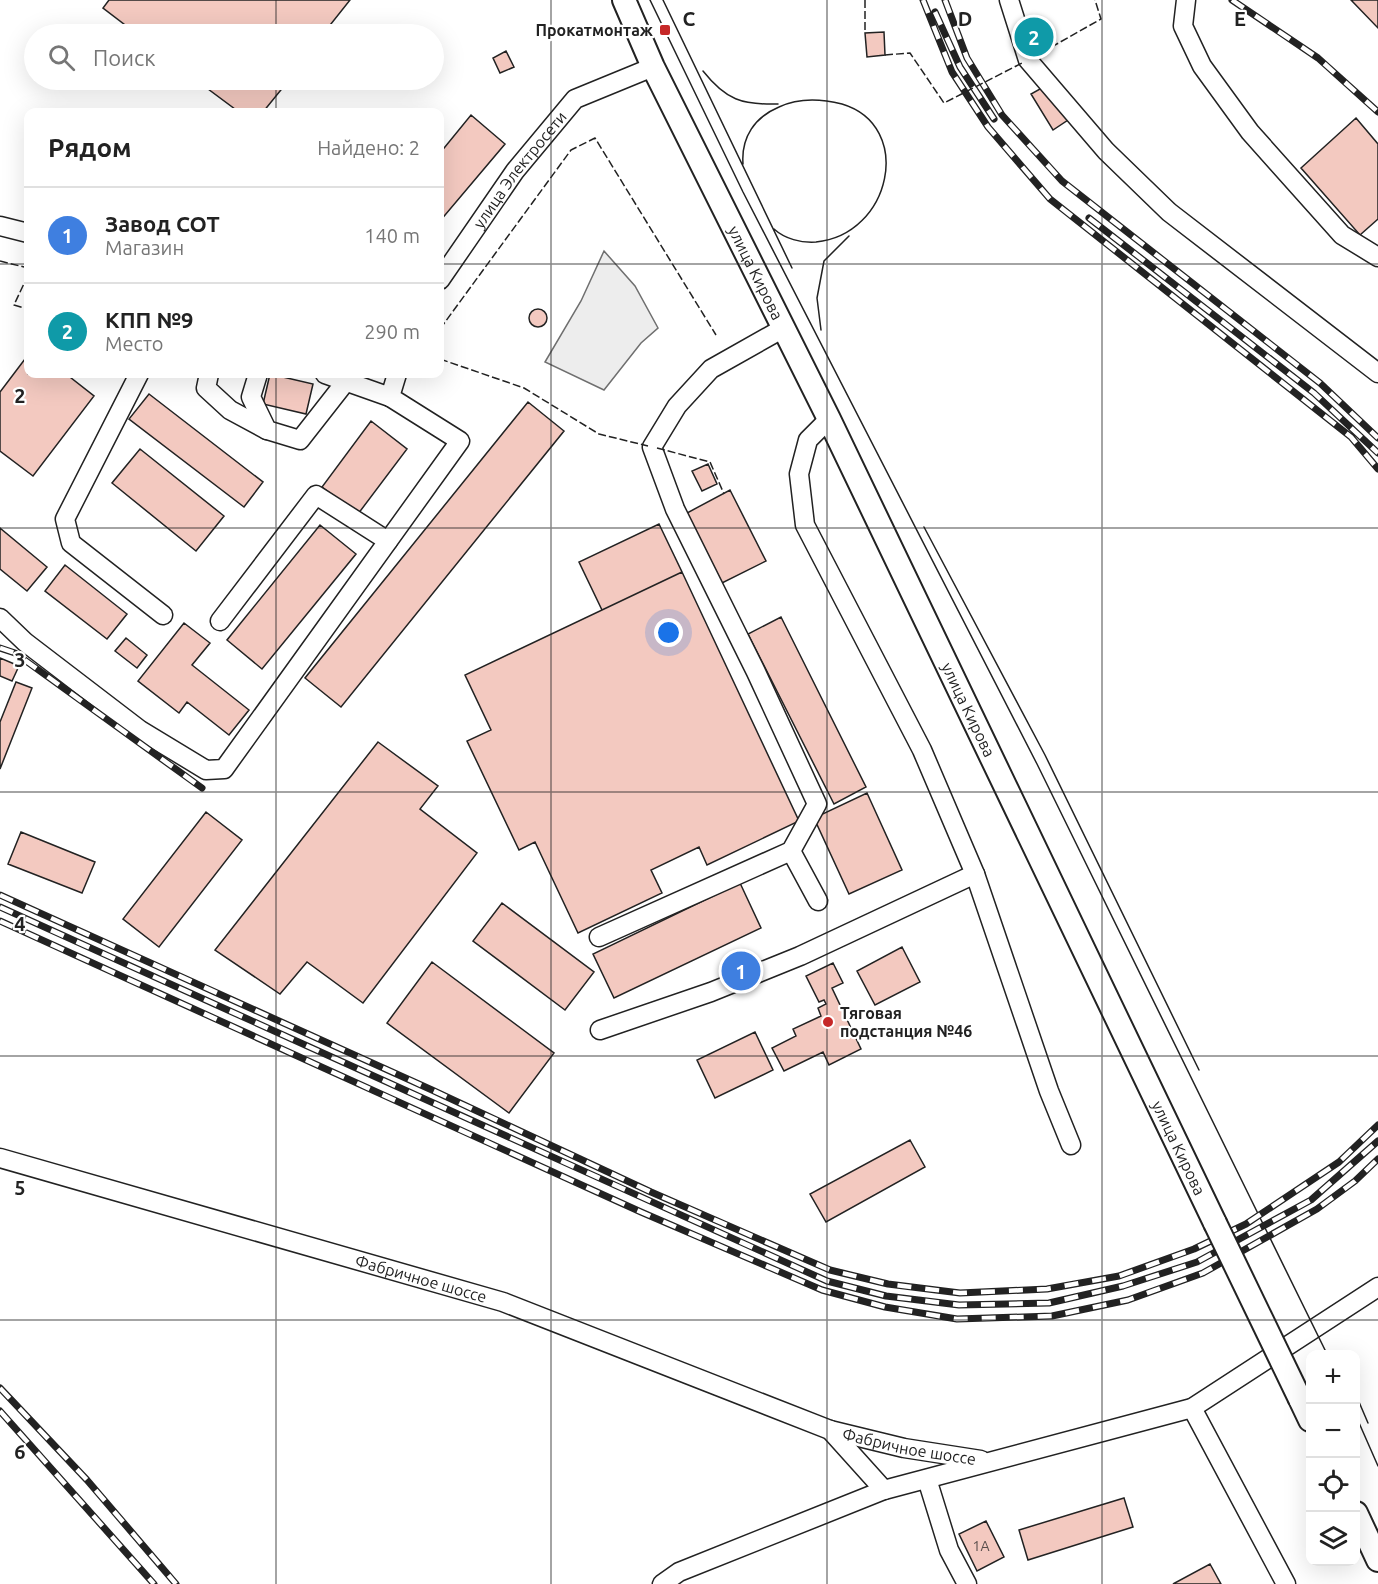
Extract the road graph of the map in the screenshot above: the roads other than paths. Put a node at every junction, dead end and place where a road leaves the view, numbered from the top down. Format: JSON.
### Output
{"nodes":[{"id":1,"x":624,"y":0,"type":"edge"},
{"id":2,"x":1009,"y":0,"type":"edge"},
{"id":3,"x":1186,"y":0,"type":"edge"},
{"id":4,"x":653,"y":67,"type":"junction"},
{"id":5,"x":0,"y":226,"type":"edge"},
{"id":6,"x":24,"y":232,"type":"edge"},
{"id":7,"x":1378,"y":257,"type":"edge"},
{"id":8,"x":444,"y":274,"type":"edge"},
{"id":9,"x":782,"y":329,"type":"junction"},
{"id":10,"x":1378,"y":373,"type":"edge"},
{"id":11,"x":137,"y":378,"type":"edge"},
{"id":12,"x":208,"y":378,"type":"edge"},
{"id":13,"x":257,"y":378,"type":"edge"},
{"id":14,"x":340,"y":378,"type":"edge"},
{"id":15,"x":395,"y":378,"type":"edge"},
{"id":16,"x":347,"y":380,"type":"junction"},
{"id":17,"x":390,"y":396,"type":"junction"},
{"id":18,"x":829,"y":419,"type":"junction"},
{"id":19,"x":267,"y":430,"type":"junction"},
{"id":20,"x":388,"y":541,"type":"junction"},
{"id":21,"x":163,"y":615,"type":"dead end"},
{"id":22,"x":0,"y":618,"type":"edge"},
{"id":23,"x":220,"y":621,"type":"dead end"},
{"id":24,"x":790,"y":851,"type":"junction"},
{"id":25,"x":975,"y":874,"type":"junction"},
{"id":26,"x":818,"y":901,"type":"dead end"},
{"id":27,"x":599,"y":937,"type":"dead end"},
{"id":28,"x":600,"y":1030,"type":"dead end"},
{"id":29,"x":1071,"y":1145,"type":"dead end"},
{"id":30,"x":0,"y":1158,"type":"edge"},
{"id":31,"x":1378,"y":1287,"type":"edge"},
{"id":32,"x":1192,"y":1408,"type":"junction"},
{"id":33,"x":1306,"y":1410,"type":"edge"},
{"id":34,"x":830,"y":1430,"type":"junction"},
{"id":35,"x":988,"y":1461,"type":"junction"},
{"id":36,"x":927,"y":1479,"type":"junction"},
{"id":37,"x":885,"y":1490,"type":"junction"},
{"id":38,"x":1360,"y":1522,"type":"edge"},
{"id":39,"x":1378,"y":1560,"type":"edge"},
{"id":40,"x":662,"y":1584,"type":"edge"},
{"id":41,"x":967,"y":1584,"type":"edge"},
{"id":42,"x":1286,"y":1584,"type":"edge"}],
"edges":[{"from":1,"to":4,"type":"main road","name":"улица Кирова"},
{"from":2,"to":10,"type":"street"},
{"from":3,"to":7,"type":"street"},
{"from":4,"to":8,"type":"street","name":"улица Электросети"},
{"from":4,"to":9,"type":"main road","name":"улица Кирова"},
{"from":5,"to":6,"type":"street"},
{"from":9,"to":18,"type":"main road","name":"улица Кирова"},
{"from":9,"to":24,"type":"street"},
{"from":11,"to":21,"type":"street"},
{"from":12,"to":19,"type":"street"},
{"from":13,"to":19,"type":"street"},
{"from":14,"to":16,"type":"street"},
{"from":15,"to":17,"type":"street"},
{"from":16,"to":17,"type":"street"},
{"from":16,"to":19,"type":"street"},
{"from":17,"to":20,"type":"street"},
{"from":18,"to":25,"type":"street"},
{"from":18,"to":33,"type":"main road","name":"улица Кирова","bridge":true},
{"from":20,"to":22,"type":"street"},
{"from":20,"to":23,"type":"street"},
{"from":24,"to":26,"type":"street"},
{"from":24,"to":27,"type":"street"},
{"from":25,"to":28,"type":"street"},
{"from":25,"to":29,"type":"street"},
{"from":30,"to":34,"type":"street","name":"Фабричное шоссе"},
{"from":31,"to":32,"type":"street"},
{"from":32,"to":35,"type":"street"},
{"from":32,"to":42,"type":"street"},
{"from":34,"to":35,"type":"street","name":"Фабричное шоссе"},
{"from":34,"to":37,"type":"street","name":"Фабричное шоссе"},
{"from":35,"to":36,"type":"street"},
{"from":36,"to":37,"type":"street"},
{"from":36,"to":41,"type":"street"},
{"from":37,"to":40,"type":"street"},
{"from":38,"to":39,"type":"main road"}]}
